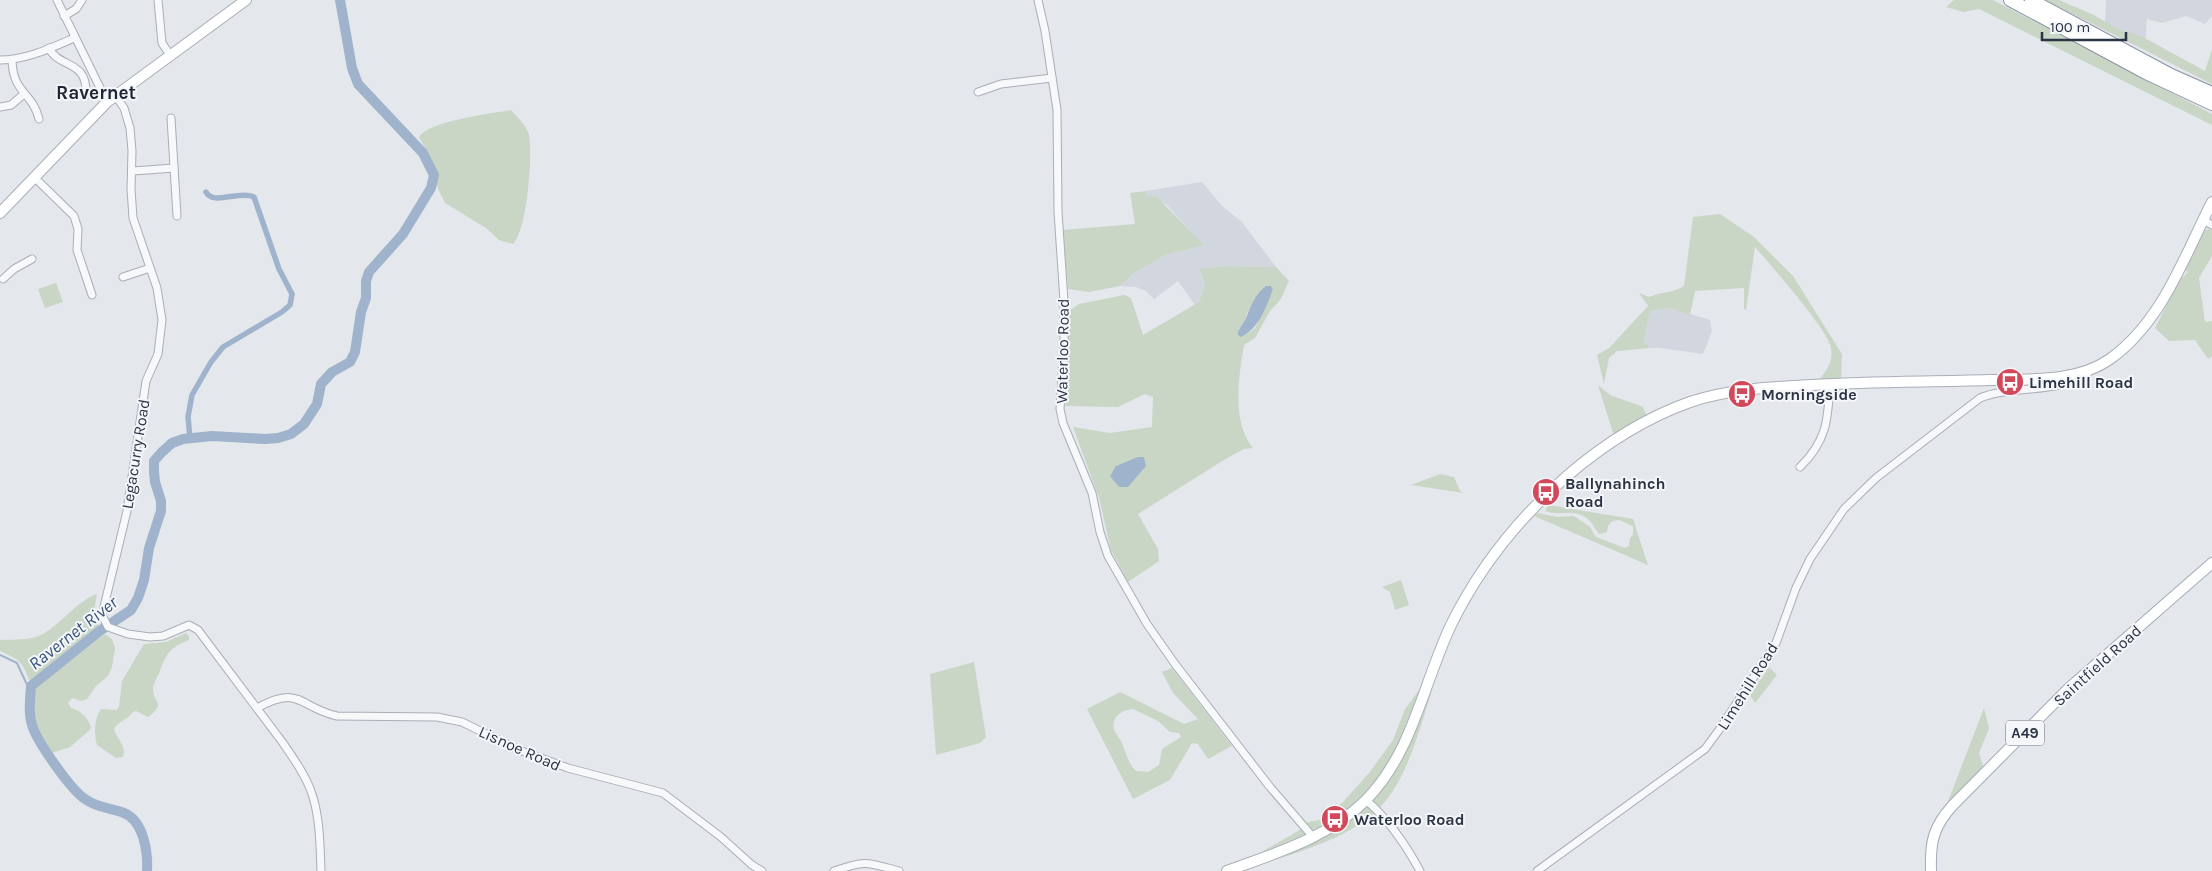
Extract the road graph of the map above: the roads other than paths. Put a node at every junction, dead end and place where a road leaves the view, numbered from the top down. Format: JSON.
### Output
{"nodes":[{"id":1,"x":57,"y":0,"type":"edge"},
{"id":2,"x":82,"y":0,"type":"edge"},
{"id":3,"x":158,"y":0,"type":"edge"},
{"id":4,"x":246,"y":0,"type":"edge"},
{"id":5,"x":1038,"y":0,"type":"edge"},
{"id":6,"x":2010,"y":0,"type":"edge"},
{"id":7,"x":2031,"y":0,"type":"edge"},
{"id":8,"x":64,"y":16,"type":"junction"},
{"id":9,"x":74,"y":38,"type":"junction"},
{"id":10,"x":49,"y":48,"type":"junction"},
{"id":11,"x":170,"y":55,"type":"junction"},
{"id":12,"x":0,"y":60,"type":"edge"},
{"id":13,"x":12,"y":60,"type":"junction"},
{"id":14,"x":1052,"y":78,"type":"junction"},
{"id":15,"x":978,"y":92,"type":"dead end"},
{"id":16,"x":2212,"y":93,"type":"edge"},
{"id":17,"x":24,"y":94,"type":"junction"},
{"id":18,"x":86,"y":94,"type":"dead end"},
{"id":19,"x":115,"y":95,"type":"junction"},
{"id":20,"x":107,"y":102,"type":"junction"},
{"id":21,"x":2212,"y":104,"type":"edge"},
{"id":22,"x":0,"y":107,"type":"edge"},
{"id":23,"x":171,"y":118,"type":"dead end"},
{"id":24,"x":39,"y":119,"type":"dead end"},
{"id":25,"x":174,"y":168,"type":"junction"},
{"id":26,"x":133,"y":171,"type":"junction"},
{"id":27,"x":35,"y":178,"type":"junction"},
{"id":28,"x":2212,"y":202,"type":"edge"},
{"id":29,"x":0,"y":213,"type":"edge"},
{"id":30,"x":177,"y":216,"type":"dead end"},
{"id":31,"x":2207,"y":223,"type":"edge"},
{"id":32,"x":32,"y":259,"type":"dead end"},
{"id":33,"x":150,"y":268,"type":"junction"},
{"id":34,"x":123,"y":277,"type":"dead end"},
{"id":35,"x":4,"y":279,"type":"edge"},
{"id":36,"x":92,"y":295,"type":"dead end"},
{"id":37,"x":2089,"y":370,"type":"junction"},
{"id":38,"x":1830,"y":384,"type":"junction"},
{"id":39,"x":1800,"y":467,"type":"dead end"},
{"id":40,"x":2212,"y":563,"type":"edge"},
{"id":41,"x":257,"y":708,"type":"junction"},
{"id":42,"x":1366,"y":800,"type":"junction"},
{"id":43,"x":1313,"y":837,"type":"junction"},
{"id":44,"x":321,"y":871,"type":"edge"},
{"id":45,"x":762,"y":871,"type":"edge"},
{"id":46,"x":834,"y":871,"type":"edge"},
{"id":47,"x":899,"y":871,"type":"edge"},
{"id":48,"x":1227,"y":871,"type":"edge"},
{"id":49,"x":1420,"y":871,"type":"edge"},
{"id":50,"x":1537,"y":871,"type":"edge"},
{"id":51,"x":1931,"y":871,"type":"edge"}],
"edges":[{"from":1,"to":8,"type":"street"},
{"from":2,"to":8,"type":"street"},
{"from":3,"to":11,"type":"street"},
{"from":4,"to":11,"type":"street"},
{"from":5,"to":14,"type":"street","name":"Waterloo Road"},
{"from":6,"to":21,"type":"highway"},
{"from":7,"to":16,"type":"highway"},
{"from":8,"to":9,"type":"street"},
{"from":9,"to":10,"type":"street"},
{"from":9,"to":20,"type":"street"},
{"from":10,"to":13,"type":"street"},
{"from":10,"to":18,"type":"street"},
{"from":11,"to":19,"type":"street"},
{"from":12,"to":13,"type":"street"},
{"from":13,"to":17,"type":"street"},
{"from":14,"to":15,"type":"street"},
{"from":14,"to":43,"type":"street","name":"Waterloo Road"},
{"from":17,"to":22,"type":"street"},
{"from":17,"to":24,"type":"street"},
{"from":19,"to":20,"type":"street"},
{"from":19,"to":26,"type":"street","name":"Legacurry Road"},
{"from":20,"to":27,"type":"street"},
{"from":23,"to":25,"type":"street"},
{"from":25,"to":26,"type":"street"},
{"from":25,"to":30,"type":"street"},
{"from":26,"to":33,"type":"street","name":"Legacurry Road"},
{"from":27,"to":29,"type":"street"},
{"from":27,"to":36,"type":"street"},
{"from":28,"to":31,"type":"street"},
{"from":31,"to":37,"type":"street"},
{"from":32,"to":35,"type":"street"},
{"from":33,"to":34,"type":"street"},
{"from":33,"to":41,"type":"street","name":"Legacurry Road"},
{"from":37,"to":38,"type":"street"},
{"from":37,"to":50,"type":"street","name":"Limehill Road"},
{"from":38,"to":39,"type":"street"},
{"from":38,"to":42,"type":"street"},
{"from":40,"to":51,"type":"street","name":"Saintfield Road","number":"A49"},
{"from":41,"to":44,"type":"street","name":"Legacurry Road"},
{"from":41,"to":45,"type":"street","name":"Lisnoe Road"},
{"from":42,"to":43,"type":"street"},
{"from":42,"to":49,"type":"street"},
{"from":43,"to":48,"type":"street"},
{"from":46,"to":47,"type":"street"}]}
